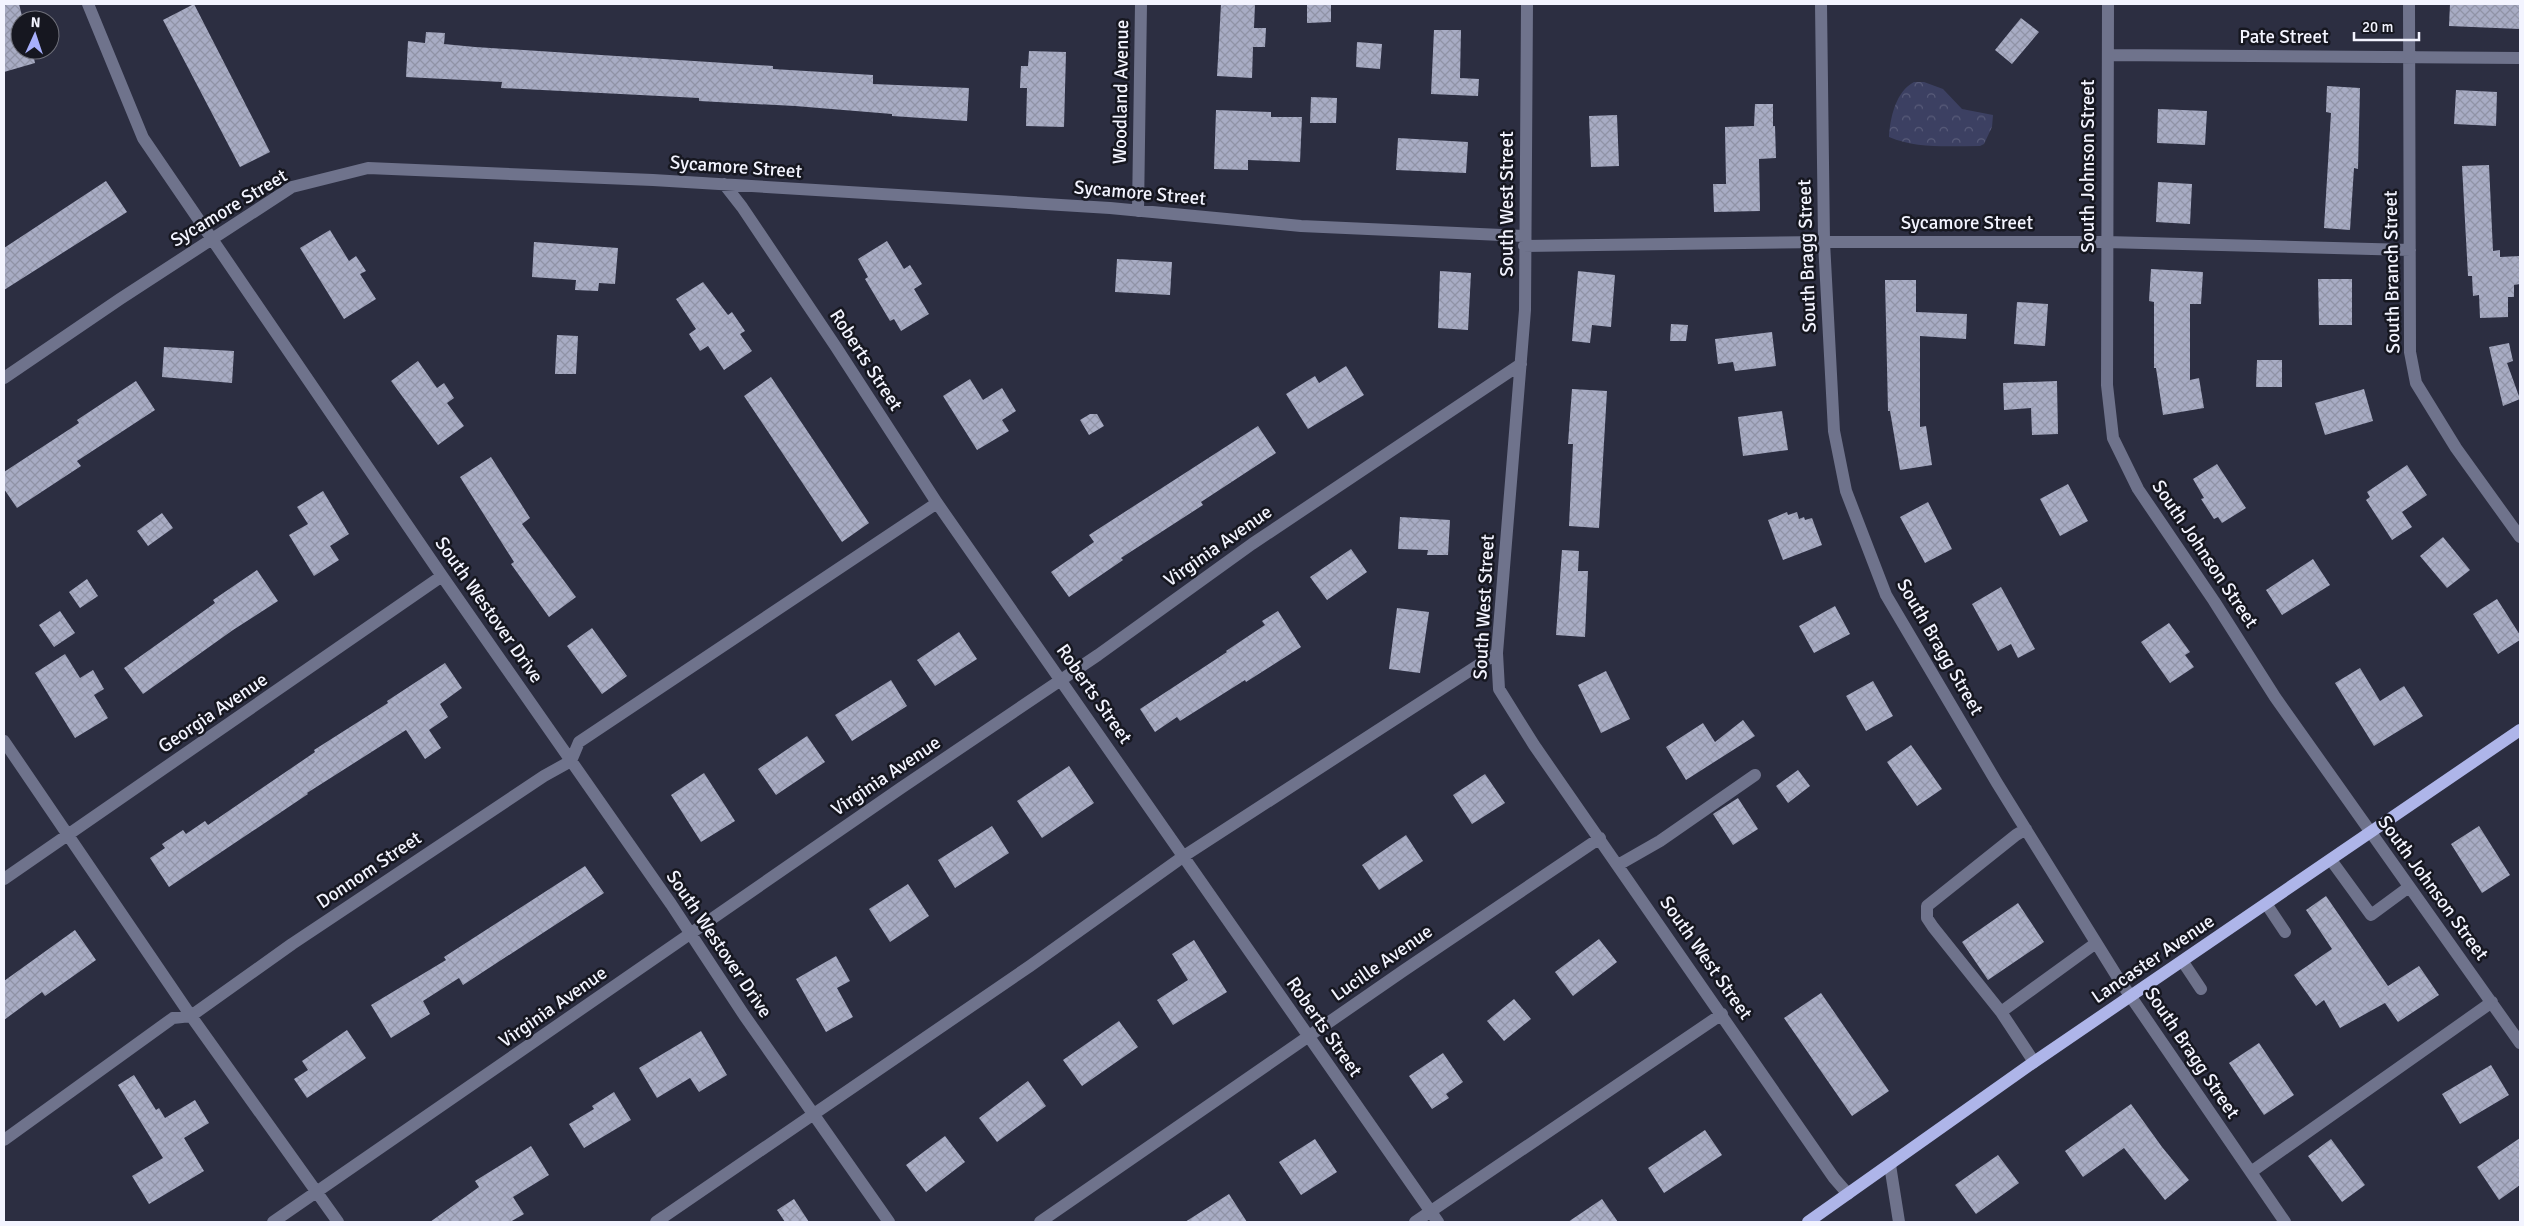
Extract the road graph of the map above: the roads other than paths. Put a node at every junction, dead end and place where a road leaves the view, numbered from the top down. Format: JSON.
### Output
{"nodes":[{"id":1,"x":88,"y":4,"type":"edge"},
{"id":2,"x":1142,"y":4,"type":"edge"},
{"id":3,"x":1527,"y":4,"type":"edge"},
{"id":4,"x":1821,"y":4,"type":"edge"},
{"id":5,"x":2108,"y":4,"type":"edge"},
{"id":6,"x":2409,"y":4,"type":"edge"},
{"id":7,"x":2108,"y":55,"type":"junction"},
{"id":8,"x":2408,"y":56,"type":"junction"},
{"id":9,"x":2520,"y":58,"type":"edge"},
{"id":10,"x":724,"y":184,"type":"junction"},
{"id":11,"x":1138,"y":211,"type":"junction"},
{"id":12,"x":212,"y":238,"type":"junction"},
{"id":13,"x":1524,"y":241,"type":"junction"},
{"id":14,"x":1824,"y":242,"type":"junction"},
{"id":15,"x":2106,"y":242,"type":"junction"},
{"id":16,"x":2410,"y":250,"type":"junction"},
{"id":17,"x":1521,"y":364,"type":"junction"},
{"id":18,"x":4,"y":378,"type":"edge"},
{"id":19,"x":937,"y":504,"type":"junction"},
{"id":20,"x":2520,"y":537,"type":"edge"},
{"id":21,"x":442,"y":576,"type":"junction"},
{"id":22,"x":1497,"y":653,"type":"junction"},
{"id":23,"x":1061,"y":680,"type":"junction"},
{"id":24,"x":2520,"y":730,"type":"edge"},
{"id":25,"x":4,"y":741,"type":"edge"},
{"id":26,"x":571,"y":761,"type":"junction"},
{"id":27,"x":1755,"y":775,"type":"dead end"},
{"id":28,"x":2026,"y":829,"type":"junction"},
{"id":29,"x":2371,"y":833,"type":"junction"},
{"id":30,"x":68,"y":836,"type":"junction"},
{"id":31,"x":1600,"y":838,"type":"junction"},
{"id":32,"x":1184,"y":856,"type":"junction"},
{"id":33,"x":2331,"y":860,"type":"junction"},
{"id":34,"x":1618,"y":865,"type":"junction"},
{"id":35,"x":4,"y":879,"type":"edge"},
{"id":36,"x":2409,"y":887,"type":"junction"},
{"id":37,"x":2267,"y":904,"type":"junction"},
{"id":38,"x":2285,"y":932,"type":"dead end"},
{"id":39,"x":690,"y":935,"type":"junction"},
{"id":40,"x":2096,"y":943,"type":"junction"},
{"id":41,"x":2183,"y":962,"type":"junction"},
{"id":42,"x":2201,"y":989,"type":"dead end"},
{"id":43,"x":2131,"y":997,"type":"junction"},
{"id":44,"x":2492,"y":1002,"type":"junction"},
{"id":45,"x":2001,"y":1012,"type":"junction"},
{"id":46,"x":1722,"y":1014,"type":"junction"},
{"id":47,"x":191,"y":1016,"type":"junction"},
{"id":48,"x":1308,"y":1038,"type":"junction"},
{"id":49,"x":2520,"y":1043,"type":"edge"},
{"id":50,"x":2034,"y":1062,"type":"junction"},
{"id":51,"x":813,"y":1115,"type":"junction"},
{"id":52,"x":4,"y":1140,"type":"edge"},
{"id":53,"x":1890,"y":1165,"type":"junction"},
{"id":54,"x":2251,"y":1172,"type":"junction"},
{"id":55,"x":316,"y":1192,"type":"junction"},
{"id":56,"x":1848,"y":1194,"type":"junction"},
{"id":57,"x":1434,"y":1217,"type":"edge"},
{"id":58,"x":273,"y":1222,"type":"edge"},
{"id":59,"x":338,"y":1222,"type":"edge"},
{"id":60,"x":656,"y":1222,"type":"edge"},
{"id":61,"x":889,"y":1222,"type":"edge"},
{"id":62,"x":1040,"y":1222,"type":"edge"},
{"id":63,"x":1415,"y":1222,"type":"edge"},
{"id":64,"x":1808,"y":1222,"type":"edge"},
{"id":65,"x":1899,"y":1222,"type":"edge"},
{"id":66,"x":2285,"y":1222,"type":"edge"}],
"edges":[{"from":1,"to":12,"type":"street","name":"South Westover Drive"},
{"from":2,"to":11,"type":"street","name":"Woodland Avenue"},
{"from":3,"to":13,"type":"street","name":"South West Street"},
{"from":4,"to":14,"type":"street","name":"South Bragg Street"},
{"from":5,"to":7,"type":"street","name":"South Johnson Street"},
{"from":6,"to":8,"type":"street","name":"South Branch Street"},
{"from":7,"to":8,"type":"street","name":"Pate Street"},
{"from":7,"to":15,"type":"street","name":"South Johnson Street"},
{"from":8,"to":9,"type":"street","name":"Pate Street"},
{"from":8,"to":16,"type":"street","name":"South Branch Street"},
{"from":10,"to":11,"type":"street","name":"Sycamore Street"},
{"from":10,"to":12,"type":"street","name":"Sycamore Street"},
{"from":10,"to":19,"type":"street","name":"Roberts Street"},
{"from":11,"to":13,"type":"street","name":"Sycamore Street"},
{"from":12,"to":18,"type":"street","name":"Sycamore Street"},
{"from":12,"to":21,"type":"street","name":"South Westover Drive"},
{"from":13,"to":14,"type":"street","name":"Sycamore Street"},
{"from":13,"to":17,"type":"street","name":"South West Street"},
{"from":14,"to":15,"type":"street","name":"Sycamore Street"},
{"from":14,"to":28,"type":"street","name":"South Bragg Street"},
{"from":15,"to":16,"type":"street","name":"Sycamore Street"},
{"from":15,"to":29,"type":"street","name":"South Johnson Street"},
{"from":16,"to":20,"type":"street","name":"South Branch Street"},
{"from":17,"to":22,"type":"street","name":"South West Street"},
{"from":17,"to":23,"type":"street","name":"Virginia Avenue"},
{"from":19,"to":23,"type":"street","name":"Roberts Street"},
{"from":19,"to":26,"type":"street"},
{"from":21,"to":26,"type":"street","name":"South Westover Drive"},
{"from":21,"to":30,"type":"street","name":"Georgia Avenue"},
{"from":22,"to":31,"type":"street","name":"South West Street"},
{"from":22,"to":32,"type":"street"},
{"from":23,"to":32,"type":"street","name":"Roberts Street"},
{"from":23,"to":39,"type":"street","name":"Virginia Avenue"},
{"from":24,"to":29,"type":"main road","name":"Lancaster Avenue"},
{"from":25,"to":30,"type":"street"},
{"from":26,"to":39,"type":"street","name":"South Westover Drive"},
{"from":26,"to":47,"type":"street","name":"Donnom Street"},
{"from":27,"to":34,"type":"street"},
{"from":28,"to":40,"type":"street","name":"South Bragg Street"},
{"from":28,"to":45,"type":"street"},
{"from":29,"to":33,"type":"main road","name":"Lancaster Avenue"},
{"from":29,"to":36,"type":"street","name":"South Johnson Street"},
{"from":30,"to":35,"type":"street","name":"Georgia Avenue"},
{"from":30,"to":47,"type":"street"},
{"from":31,"to":34,"type":"street","name":"South West Street"},
{"from":31,"to":48,"type":"street","name":"Lucille Avenue"},
{"from":32,"to":48,"type":"street","name":"Roberts Street"},
{"from":32,"to":51,"type":"street"},
{"from":33,"to":36,"type":"street"},
{"from":33,"to":37,"type":"main road","name":"Lancaster Avenue"},
{"from":34,"to":46,"type":"street","name":"South West Street"},
{"from":36,"to":44,"type":"street","name":"South Johnson Street"},
{"from":37,"to":38,"type":"street"},
{"from":37,"to":41,"type":"main road","name":"Lancaster Avenue"},
{"from":39,"to":51,"type":"street","name":"South Westover Drive"},
{"from":39,"to":55,"type":"street","name":"Virginia Avenue"},
{"from":40,"to":43,"type":"street","name":"South Bragg Street"},
{"from":40,"to":45,"type":"street"},
{"from":41,"to":42,"type":"street"},
{"from":41,"to":43,"type":"main road","name":"Lancaster Avenue"},
{"from":43,"to":50,"type":"main road","name":"Lancaster Avenue"},
{"from":43,"to":54,"type":"street","name":"South Bragg Street"},
{"from":44,"to":49,"type":"street","name":"South Johnson Street"},
{"from":44,"to":54,"type":"street"},
{"from":45,"to":50,"type":"street"},
{"from":46,"to":56,"type":"street","name":"South West Street"},
{"from":46,"to":57,"type":"street"},
{"from":47,"to":52,"type":"street"},
{"from":47,"to":55,"type":"street"},
{"from":48,"to":57,"type":"street","name":"Roberts Street"},
{"from":48,"to":62,"type":"street","name":"Lucille Avenue"},
{"from":50,"to":53,"type":"main road","name":"Lancaster Avenue"},
{"from":51,"to":60,"type":"street"},
{"from":51,"to":61,"type":"street","name":"South Westover Drive"},
{"from":53,"to":56,"type":"main road","name":"Lancaster Avenue"},
{"from":53,"to":65,"type":"street"},
{"from":54,"to":66,"type":"street","name":"South Bragg Street"},
{"from":55,"to":58,"type":"street","name":"Virginia Avenue"},
{"from":55,"to":59,"type":"street"},
{"from":56,"to":64,"type":"main road","name":"Lancaster Avenue"},
{"from":57,"to":63,"type":"street"}]}
